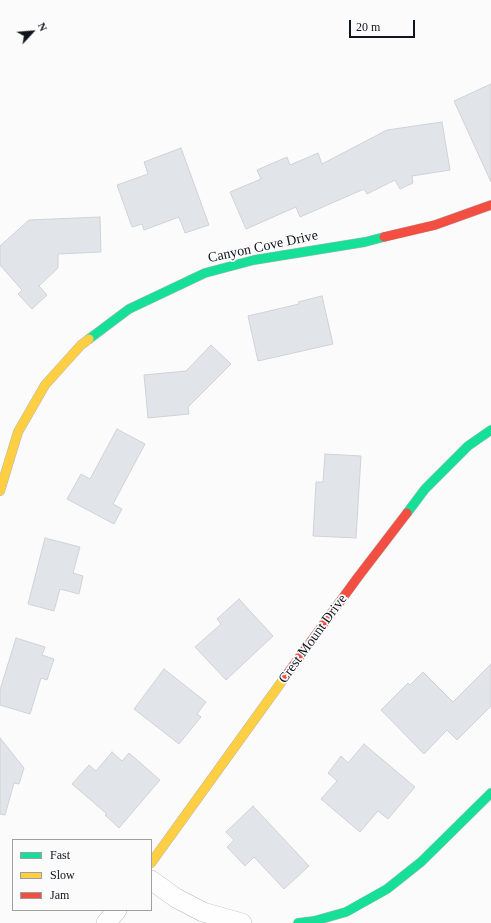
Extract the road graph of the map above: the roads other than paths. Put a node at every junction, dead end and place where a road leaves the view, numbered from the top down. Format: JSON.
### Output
{"nodes":[{"id":1,"x":491,"y":205,"type":"edge"},
{"id":2,"x":491,"y":430,"type":"edge"},
{"id":3,"x":0,"y":488,"type":"edge"},
{"id":4,"x":491,"y":793,"type":"edge"},
{"id":5,"x":152,"y":861,"type":"edge"},
{"id":6,"x":152,"y":881,"type":"edge"},
{"id":7,"x":116,"y":911,"type":"edge"},
{"id":8,"x":106,"y":923,"type":"edge"},
{"id":9,"x":242,"y":923,"type":"edge"},
{"id":10,"x":298,"y":923,"type":"edge"}],
"edges":[{"from":1,"to":3,"type":"street","name":"Canyon Cove Drive"},
{"from":2,"to":5,"type":"street","name":"Crest Mount Drive"},
{"from":4,"to":10,"type":"street"},
{"from":6,"to":9,"type":"street"},
{"from":7,"to":8,"type":"street"}]}
